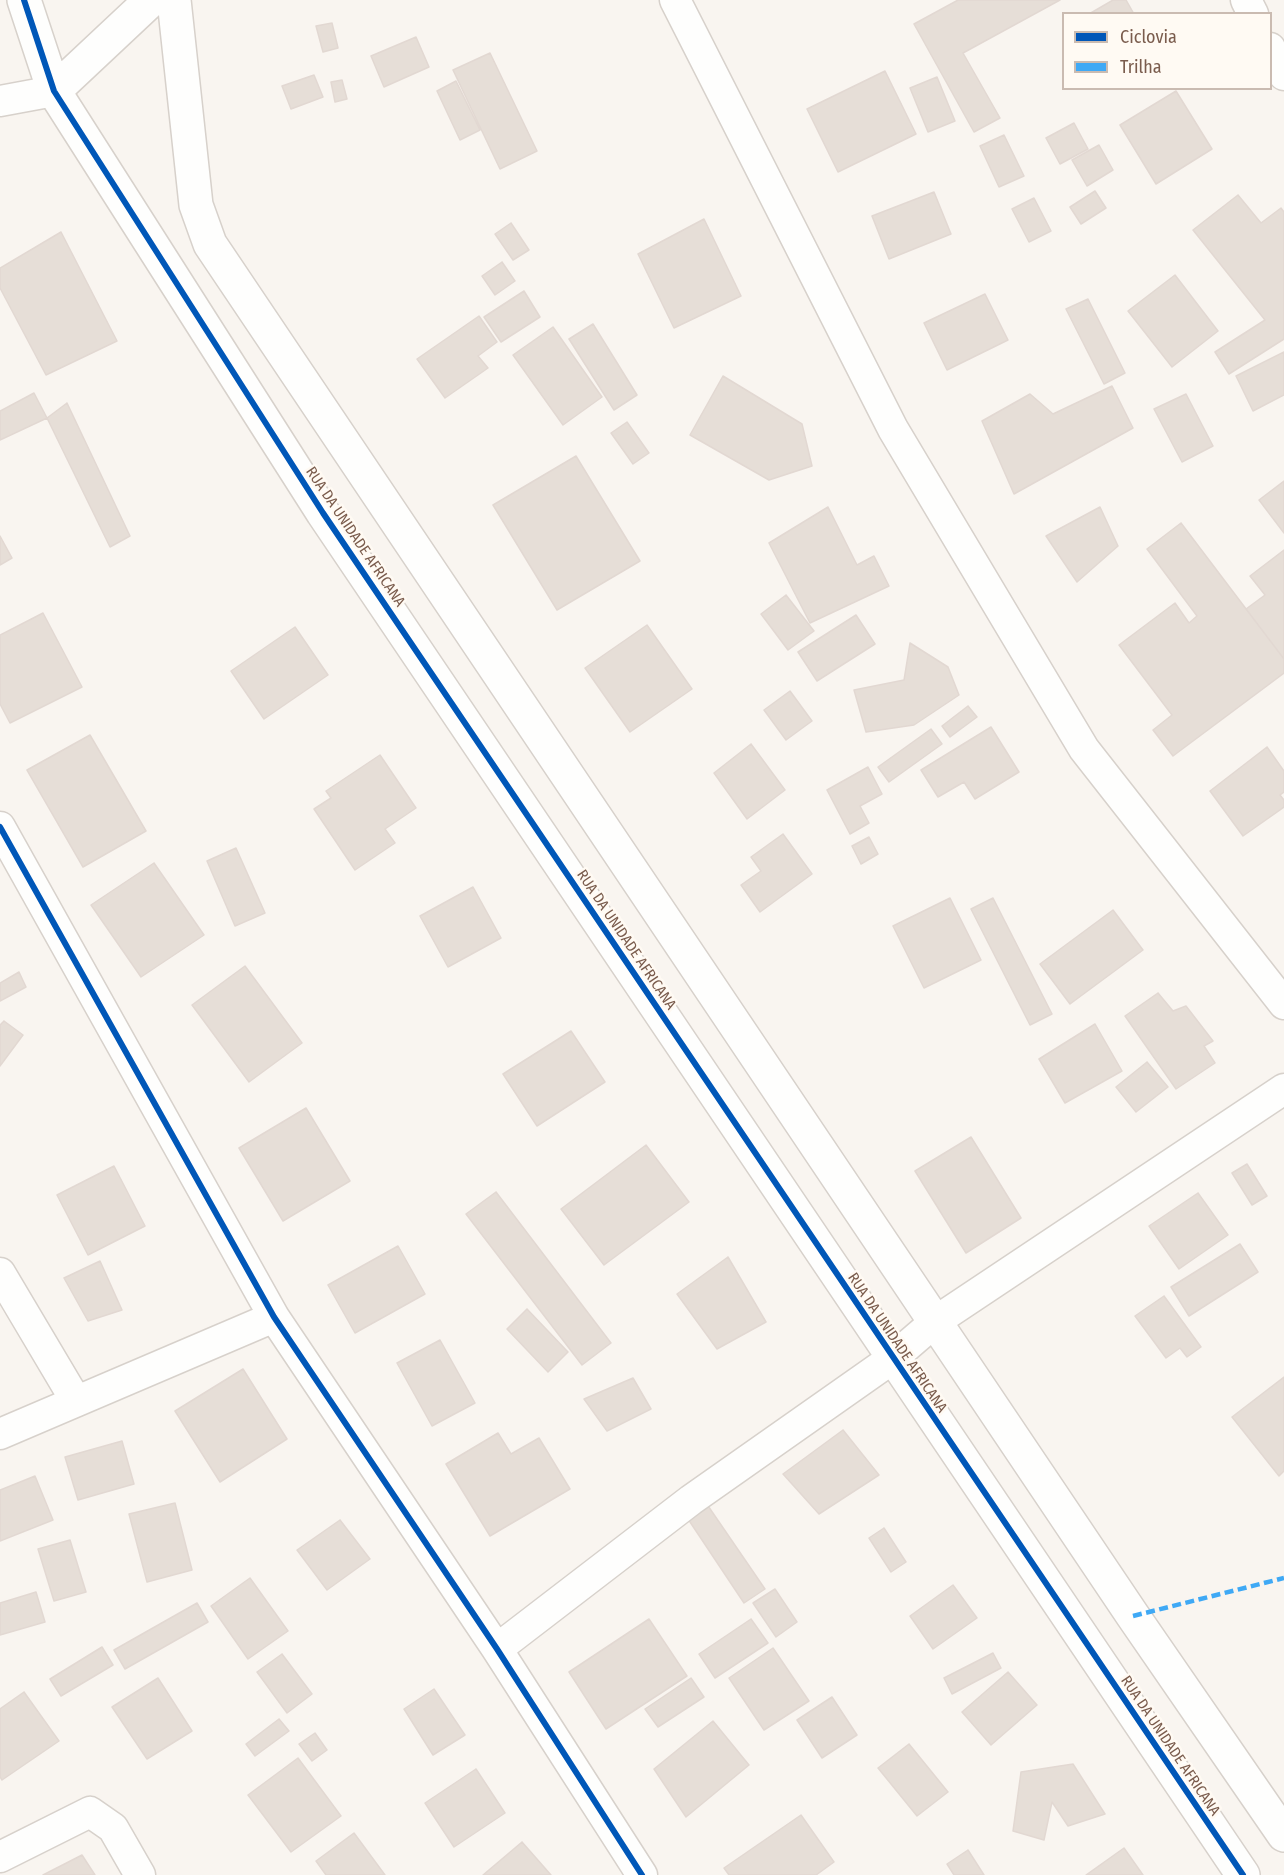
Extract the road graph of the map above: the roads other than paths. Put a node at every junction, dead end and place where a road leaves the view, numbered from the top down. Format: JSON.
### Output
{"nodes":[{"id":1,"x":24,"y":0,"type":"edge"},
{"id":2,"x":151,"y":0,"type":"edge"},
{"id":3,"x":174,"y":0,"type":"edge"},
{"id":4,"x":675,"y":0,"type":"edge"},
{"id":5,"x":1272,"y":52,"type":"edge"},
{"id":6,"x":1284,"y":75,"type":"edge"},
{"id":7,"x":54,"y":92,"type":"junction"},
{"id":8,"x":0,"y":101,"type":"edge"},
{"id":9,"x":0,"y":826,"type":"edge"},
{"id":10,"x":1284,"y":1004,"type":"edge"},
{"id":11,"x":1284,"y":1089,"type":"edge"},
{"id":12,"x":0,"y":1273,"type":"edge"},
{"id":13,"x":274,"y":1317,"type":"junction"},
{"id":14,"x":936,"y":1322,"type":"junction"},
{"id":15,"x":893,"y":1358,"type":"junction"},
{"id":16,"x":76,"y":1401,"type":"junction"},
{"id":17,"x":0,"y":1434,"type":"edge"},
{"id":18,"x":497,"y":1649,"type":"junction"},
{"id":19,"x":1284,"y":1835,"type":"edge"},
{"id":20,"x":0,"y":1857,"type":"edge"},
{"id":21,"x":140,"y":1875,"type":"edge"},
{"id":22,"x":642,"y":1875,"type":"edge"},
{"id":23,"x":1243,"y":1875,"type":"edge"}],
"edges":[{"from":1,"to":7,"type":"street","name":"RUA DA UNIDADE AFRICANA"},
{"from":2,"to":7,"type":"street"},
{"from":3,"to":14,"type":"street"},
{"from":4,"to":10,"type":"street"},
{"from":5,"to":6,"type":"street"},
{"from":7,"to":8,"type":"street"},
{"from":7,"to":15,"type":"street","name":"RUA DA UNIDADE AFRICANA"},
{"from":9,"to":13,"type":"street"},
{"from":11,"to":14,"type":"street"},
{"from":12,"to":16,"type":"street"},
{"from":13,"to":16,"type":"street"},
{"from":13,"to":18,"type":"street"},
{"from":14,"to":15,"type":"street"},
{"from":14,"to":19,"type":"street"},
{"from":15,"to":18,"type":"street"},
{"from":15,"to":23,"type":"street","name":"RUA DA UNIDADE AFRICANA"},
{"from":16,"to":17,"type":"street"},
{"from":18,"to":22,"type":"street"},
{"from":20,"to":21,"type":"street"}]}
